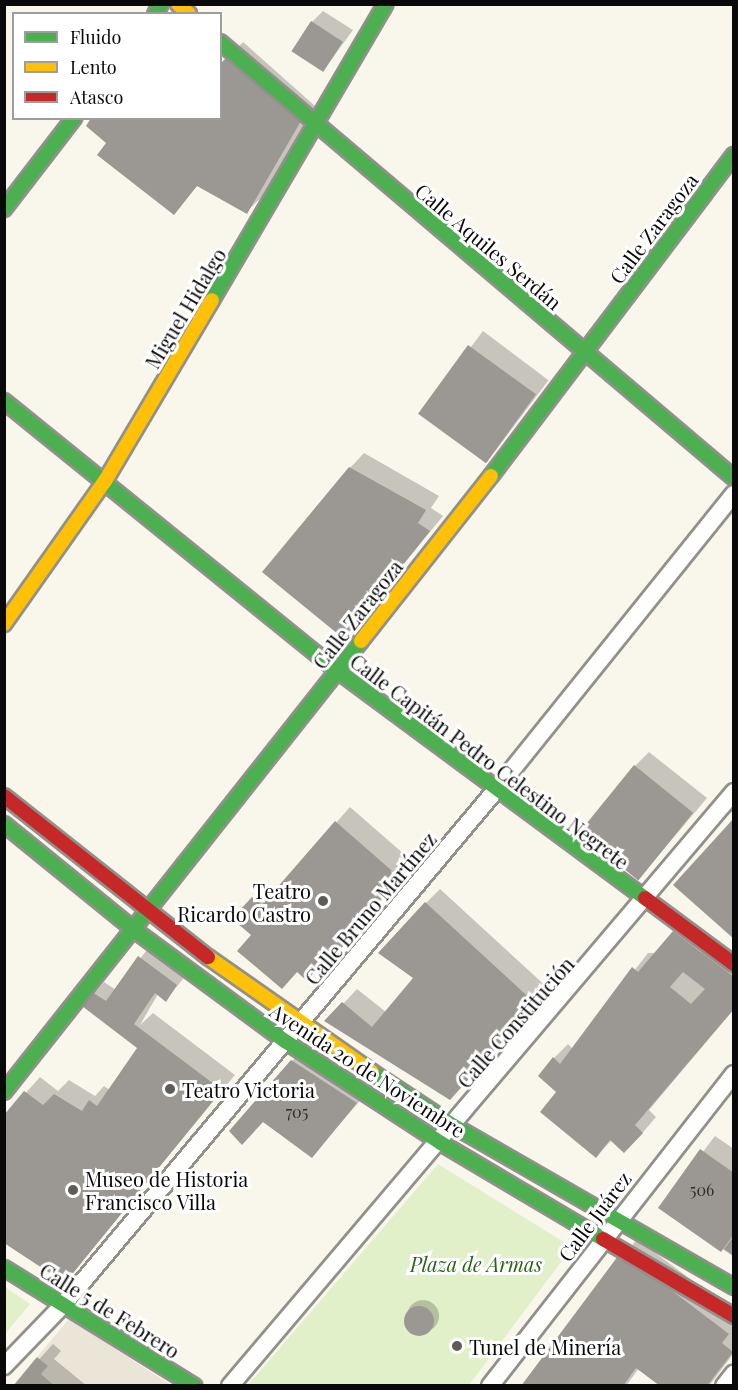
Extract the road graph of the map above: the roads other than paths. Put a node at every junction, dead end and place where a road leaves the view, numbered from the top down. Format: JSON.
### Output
{"nodes":[{"id":1,"x":386,"y":4,"type":"edge"},
{"id":2,"x":222,"y":44,"type":"edge"},
{"id":3,"x":72,"y":120,"type":"edge"},
{"id":4,"x":316,"y":126,"type":"junction"},
{"id":5,"x":734,"y":155,"type":"edge"},
{"id":6,"x":4,"y":209,"type":"edge"},
{"id":7,"x":583,"y":351,"type":"junction"},
{"id":8,"x":4,"y":401,"type":"edge"},
{"id":9,"x":734,"y":478,"type":"edge"},
{"id":10,"x":105,"y":481,"type":"junction"},
{"id":11,"x":734,"y":494,"type":"edge"},
{"id":12,"x":4,"y":624,"type":"edge"},
{"id":13,"x":338,"y":671,"type":"junction"},
{"id":14,"x":495,"y":791,"type":"junction"},
{"id":15,"x":734,"y":792,"type":"edge"},
{"id":16,"x":4,"y":796,"type":"edge"},
{"id":17,"x":4,"y":824,"type":"edge"},
{"id":18,"x":645,"y":902,"type":"junction"},
{"id":19,"x":146,"y":910,"type":"junction"},
{"id":20,"x":133,"y":929,"type":"junction"},
{"id":21,"x":734,"y":964,"type":"edge"},
{"id":22,"x":300,"y":1024,"type":"junction"},
{"id":23,"x":285,"y":1041,"type":"junction"},
{"id":24,"x":734,"y":1074,"type":"edge"},
{"id":25,"x":4,"y":1092,"type":"edge"},
{"id":26,"x":454,"y":1126,"type":"junction"},
{"id":27,"x":441,"y":1143,"type":"junction"},
{"id":28,"x":617,"y":1219,"type":"junction"},
{"id":29,"x":603,"y":1238,"type":"junction"},
{"id":30,"x":4,"y":1268,"type":"edge"},
{"id":31,"x":734,"y":1287,"type":"edge"},
{"id":32,"x":63,"y":1305,"type":"junction"},
{"id":33,"x":734,"y":1316,"type":"edge"},
{"id":34,"x":4,"y":1366,"type":"edge"},
{"id":35,"x":734,"y":1373,"type":"edge"},
{"id":36,"x":194,"y":1386,"type":"edge"},
{"id":37,"x":230,"y":1386,"type":"edge"},
{"id":38,"x":490,"y":1386,"type":"edge"},
{"id":39,"x":724,"y":1386,"type":"edge"}],
"edges":[{"from":1,"to":4,"type":"street","name":"Miguel Hidalgo"},
{"from":2,"to":4,"type":"street","name":"Calle Aquiles Serdán"},
{"from":3,"to":6,"type":"street"},
{"from":4,"to":7,"type":"street","name":"Calle Aquiles Serdán"},
{"from":4,"to":10,"type":"street","name":"Miguel Hidalgo"},
{"from":5,"to":7,"type":"street","name":"Calle Zaragoza"},
{"from":7,"to":9,"type":"street","name":"Calle Aquiles Serdán"},
{"from":7,"to":13,"type":"street","name":"Calle Zaragoza"},
{"from":8,"to":10,"type":"street","name":"Calle Capitán Pedro Celestino Negrete"},
{"from":10,"to":12,"type":"street","name":"Miguel Hidalgo"},
{"from":10,"to":13,"type":"street","name":"Calle Capitán Pedro Celestino Negrete"},
{"from":11,"to":14,"type":"street","name":"Calle Bruno Martínez"},
{"from":13,"to":14,"type":"street","name":"Calle Capitán Pedro Celestino Negrete"},
{"from":13,"to":19,"type":"street","name":"Calle Zaragoza"},
{"from":14,"to":18,"type":"street","name":"Calle Capitán Pedro Celestino Negrete"},
{"from":14,"to":22,"type":"street","name":"Calle Bruno Martínez"},
{"from":15,"to":18,"type":"street","name":"Calle Constitución"},
{"from":16,"to":19,"type":"street","name":"Avenida 20 de Noviembre"},
{"from":17,"to":20,"type":"street","name":"Avenida 20 de Noviembre"},
{"from":18,"to":21,"type":"street","name":"Calle Capitán Pedro Celestino Negrete"},
{"from":18,"to":26,"type":"street","name":"Calle Constitución"},
{"from":19,"to":20,"type":"street","name":"Calle Zaragoza"},
{"from":19,"to":22,"type":"street","name":"Avenida 20 de Noviembre"},
{"from":20,"to":23,"type":"street","name":"Avenida 20 de Noviembre"},
{"from":20,"to":25,"type":"street","name":"Calle Zaragoza"},
{"from":22,"to":23,"type":"street","name":"Calle Bruno Martínez"},
{"from":22,"to":26,"type":"street","name":"Avenida 20 de Noviembre"},
{"from":23,"to":27,"type":"street","name":"Avenida 20 de Noviembre"},
{"from":23,"to":32,"type":"street","name":"Calle Bruno Martínez"},
{"from":24,"to":28,"type":"street","name":"Calle Juárez"},
{"from":26,"to":27,"type":"street","name":"Calle Constitución"},
{"from":26,"to":28,"type":"street","name":"Avenida 20 de Noviembre"},
{"from":27,"to":29,"type":"street","name":"Avenida 20 de Noviembre"},
{"from":27,"to":37,"type":"street","name":"Calle Constitución"},
{"from":28,"to":29,"type":"street","name":"Calle Juárez"},
{"from":28,"to":31,"type":"street","name":"Avenida 20 de Noviembre"},
{"from":29,"to":33,"type":"street","name":"Avenida 20 de Noviembre"},
{"from":29,"to":38,"type":"street","name":"Calle Juárez"},
{"from":30,"to":32,"type":"street","name":"Calle 5 de Febrero"},
{"from":32,"to":34,"type":"street","name":"Calle Bruno Martínez"},
{"from":32,"to":36,"type":"street","name":"Calle 5 de Febrero"},
{"from":35,"to":39,"type":"street"}]}
